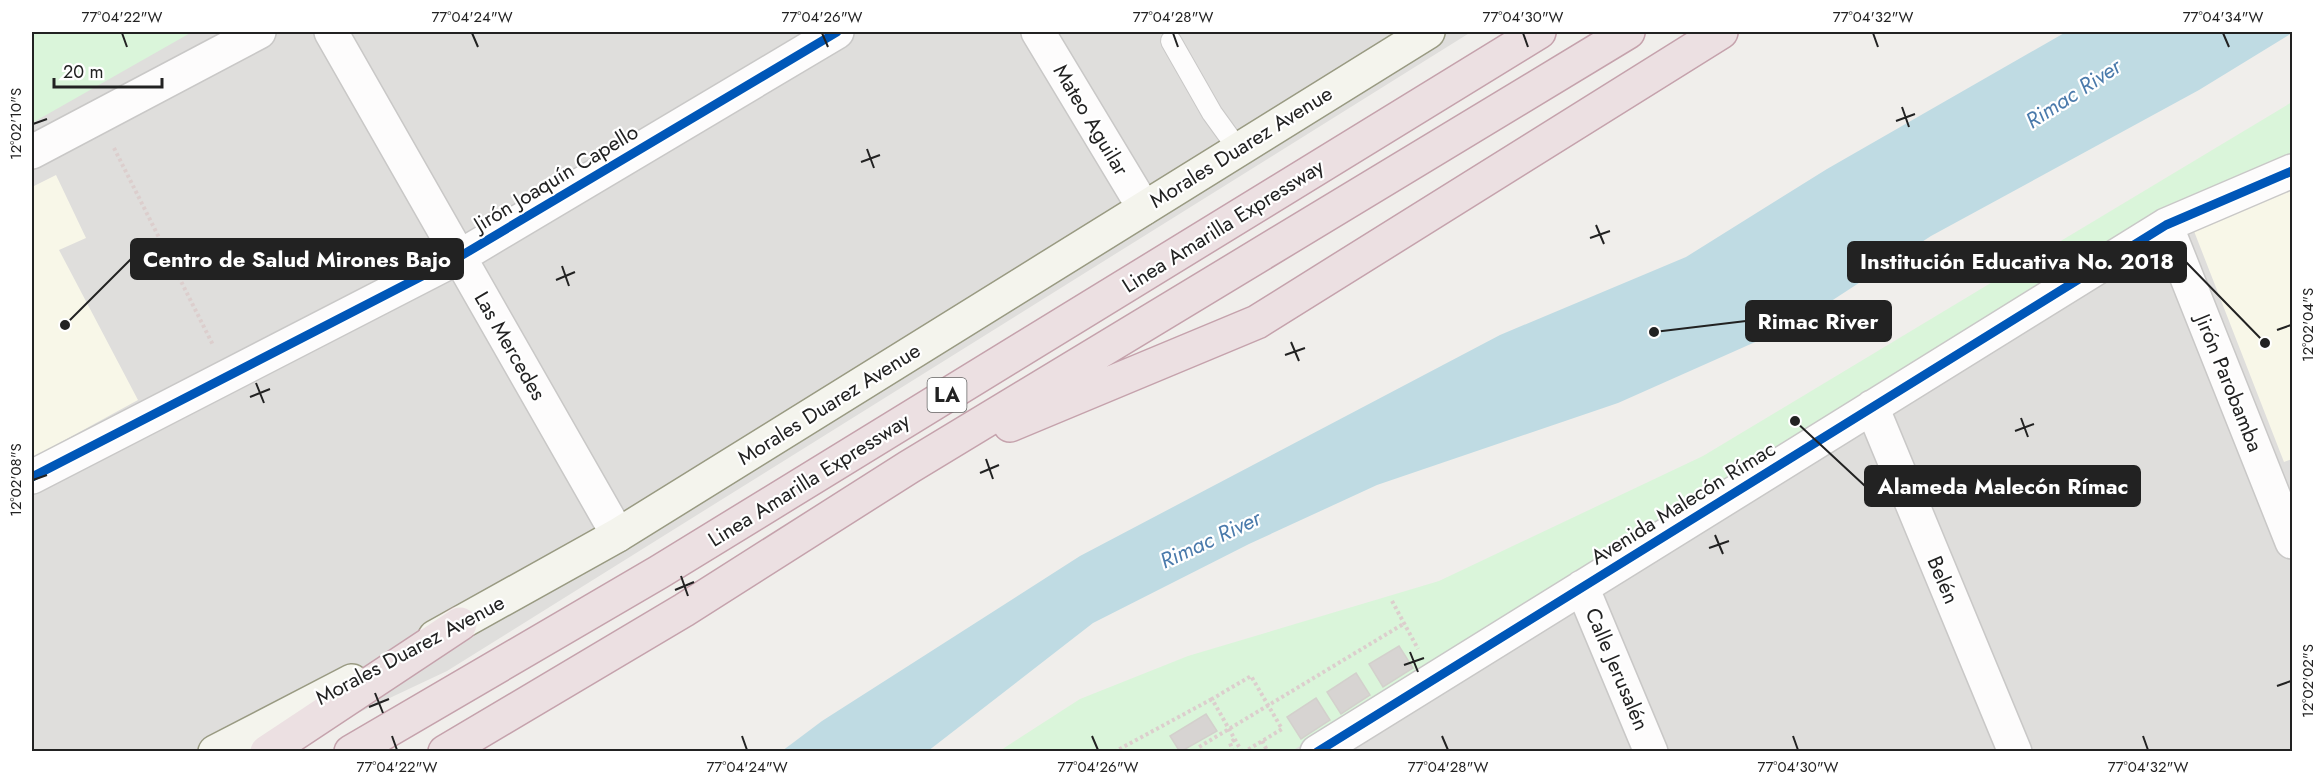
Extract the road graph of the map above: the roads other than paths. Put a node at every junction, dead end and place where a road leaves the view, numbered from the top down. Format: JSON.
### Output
{"nodes":[{"id":1,"x":259,"y":32,"type":"edge"},
{"id":2,"x":331,"y":32,"type":"edge"},
{"id":3,"x":837,"y":32,"type":"edge"},
{"id":4,"x":1038,"y":32,"type":"edge"},
{"id":5,"x":1428,"y":32,"type":"edge"},
{"id":6,"x":1539,"y":32,"type":"edge"},
{"id":7,"x":1628,"y":32,"type":"edge"},
{"id":8,"x":1720,"y":32,"type":"edge"},
{"id":9,"x":1171,"y":41,"type":"dead end"},
{"id":10,"x":1238,"y":149,"type":"junction"},
{"id":11,"x":32,"y":152,"type":"edge"},
{"id":12,"x":2292,"y":171,"type":"edge"},
{"id":13,"x":1144,"y":208,"type":"junction"},
{"id":14,"x":2166,"y":225,"type":"junction"},
{"id":15,"x":459,"y":257,"type":"junction"},
{"id":16,"x":1872,"y":407,"type":"junction"},
{"id":17,"x":909,"y":467,"type":"junction"},
{"id":18,"x":32,"y":477,"type":"edge"},
{"id":19,"x":2283,"y":490,"type":"edge"},
{"id":20,"x":618,"y":536,"type":"junction"},
{"id":21,"x":2292,"y":542,"type":"edge"},
{"id":22,"x":1582,"y":587,"type":"junction"},
{"id":23,"x":460,"y":624,"type":"junction"},
{"id":24,"x":215,"y":752,"type":"edge"},
{"id":25,"x":267,"y":752,"type":"edge"},
{"id":26,"x":351,"y":752,"type":"edge"},
{"id":27,"x":445,"y":752,"type":"edge"},
{"id":28,"x":1317,"y":752,"type":"edge"},
{"id":29,"x":1651,"y":752,"type":"edge"},
{"id":30,"x":2015,"y":752,"type":"edge"}],
"edges":[{"from":1,"to":11,"type":"street"},
{"from":2,"to":15,"type":"street","name":"Las Mercedes"},
{"from":3,"to":15,"type":"street","name":"Jirón Joaquín Capello"},
{"from":4,"to":13,"type":"street","name":"Mateo Aguilar"},
{"from":5,"to":10,"type":"main road","name":"Morales Duarez Avenue"},
{"from":6,"to":26,"type":"highway","name":"Linea Amarilla Expressway","number":"LA"},
{"from":7,"to":17,"type":"highway","name":"Linea Amarilla Expressway","number":"LA"},
{"from":8,"to":17,"type":"highway"},
{"from":9,"to":10,"type":"lane"},
{"from":10,"to":13,"type":"main road","name":"Morales Duarez Avenue"},
{"from":12,"to":14,"type":"street","name":"Avenida Malecón Rímac"},
{"from":13,"to":20,"type":"main road","name":"Morales Duarez Avenue"},
{"from":14,"to":16,"type":"street","name":"Avenida Malecón Rímac"},
{"from":14,"to":19,"type":"street","name":"Jirón Parobamba"},
{"from":15,"to":18,"type":"street","name":"Jirón Joaquín Capello"},
{"from":15,"to":20,"type":"street","name":"Las Mercedes"},
{"from":16,"to":22,"type":"street","name":"Avenida Malecón Rímac"},
{"from":16,"to":30,"type":"street","name":"Belén"},
{"from":17,"to":27,"type":"highway","name":"Linea Amarilla Expressway","number":"LA"},
{"from":19,"to":21,"type":"street","name":"Jirón Parobamba"},
{"from":20,"to":23,"type":"main road","name":"Morales Duarez Avenue"},
{"from":22,"to":28,"type":"street","name":"Avenida Malecón Rímac"},
{"from":22,"to":29,"type":"street","name":"Calle Jerusalén"},
{"from":23,"to":24,"type":"main road","name":"Morales Duarez Avenue"},
{"from":23,"to":25,"type":"highway"}]}
